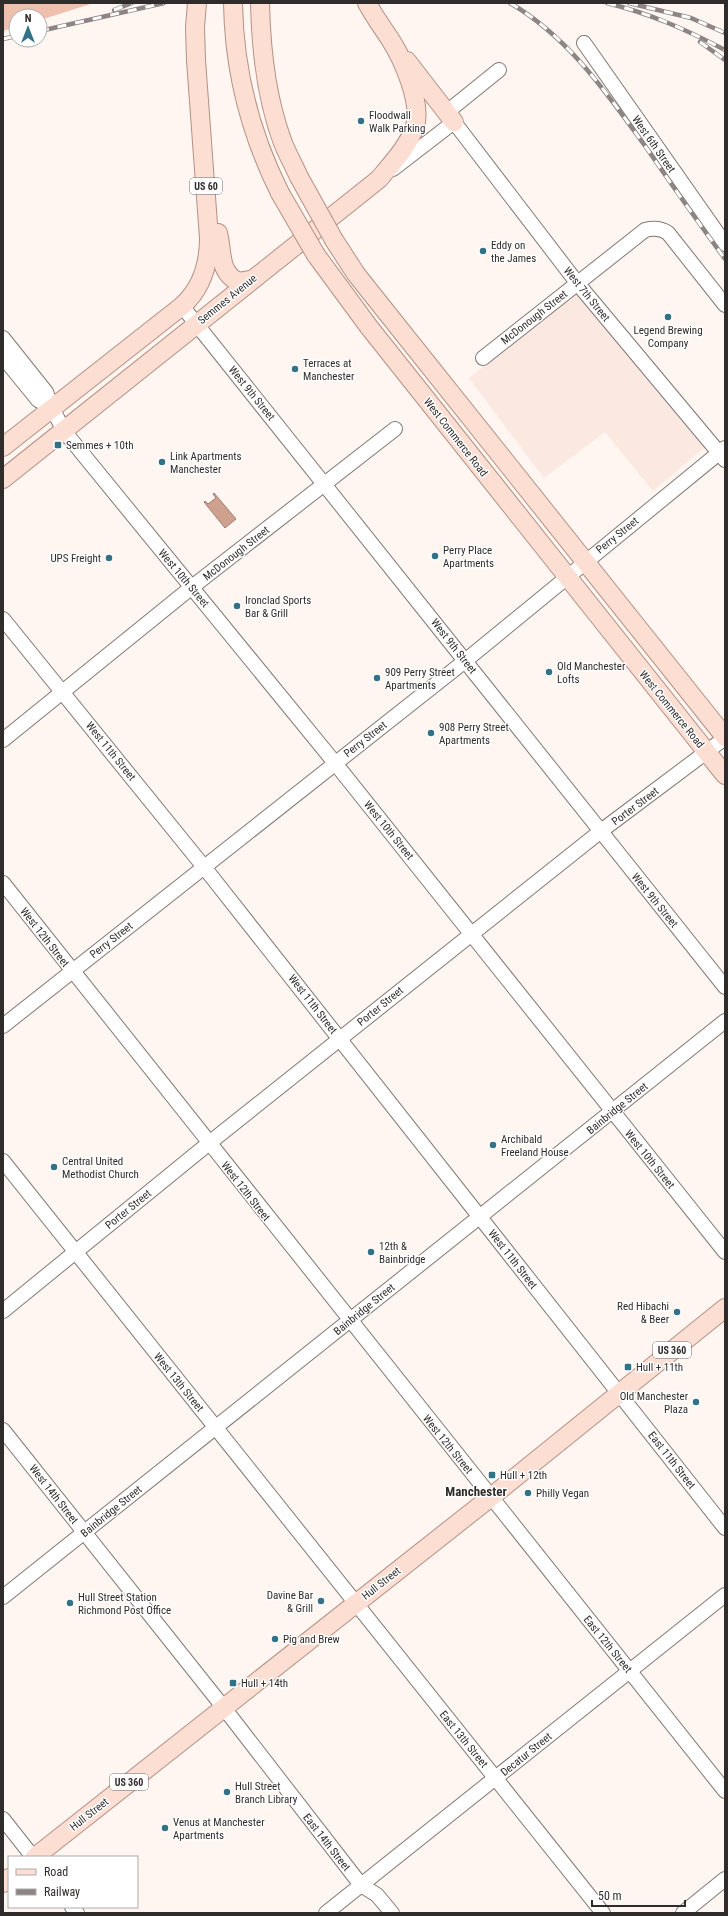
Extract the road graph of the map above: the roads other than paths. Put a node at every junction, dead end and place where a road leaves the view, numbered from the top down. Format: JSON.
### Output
{"nodes":[{"id":1,"x":196,"y":3,"type":"edge"},
{"id":2,"x":233,"y":3,"type":"edge"},
{"id":3,"x":260,"y":3,"type":"edge"},
{"id":4,"x":367,"y":3,"type":"edge"},
{"id":5,"x":391,"y":40,"type":"junction"},
{"id":6,"x":584,"y":43,"type":"dead end"},
{"id":7,"x":499,"y":70,"type":"dead end"},
{"id":8,"x":450,"y":117,"type":"junction"},
{"id":9,"x":379,"y":179,"type":"junction"},
{"id":10,"x":206,"y":180,"type":"junction"},
{"id":11,"x":725,"y":244,"type":"edge"},
{"id":12,"x":251,"y":280,"type":"junction"},
{"id":13,"x":578,"y":284,"type":"junction"},
{"id":14,"x":725,"y":305,"type":"edge"},
{"id":15,"x":182,"y":306,"type":"junction"},
{"id":16,"x":197,"y":324,"type":"junction"},
{"id":17,"x":3,"y":338,"type":"edge"},
{"id":18,"x":3,"y":357,"type":"edge"},
{"id":19,"x":483,"y":358,"type":"dead end"},
{"id":20,"x":52,"y":408,"type":"junction"},
{"id":21,"x":395,"y":429,"type":"dead end"},
{"id":22,"x":64,"y":431,"type":"junction"},
{"id":23,"x":3,"y":447,"type":"edge"},
{"id":24,"x":723,"y":454,"type":"edge"},
{"id":25,"x":3,"y":479,"type":"edge"},
{"id":26,"x":324,"y":484,"type":"junction"},
{"id":27,"x":585,"y":562,"type":"junction"},
{"id":28,"x":567,"y":576,"type":"junction"},
{"id":29,"x":192,"y":587,"type":"junction"},
{"id":30,"x":3,"y":619,"type":"edge"},
{"id":31,"x":465,"y":661,"type":"junction"},
{"id":32,"x":64,"y":692,"type":"junction"},
{"id":33,"x":725,"y":738,"type":"edge"},
{"id":34,"x":3,"y":740,"type":"edge"},
{"id":35,"x":707,"y":752,"type":"junction"},
{"id":36,"x":335,"y":763,"type":"junction"},
{"id":37,"x":725,"y":775,"type":"edge"},
{"id":38,"x":600,"y":831,"type":"junction"},
{"id":39,"x":204,"y":867,"type":"junction"},
{"id":40,"x":3,"y":884,"type":"edge"},
{"id":41,"x":472,"y":934,"type":"junction"},
{"id":42,"x":72,"y":972,"type":"junction"},
{"id":43,"x":725,"y":987,"type":"edge"},
{"id":44,"x":725,"y":1022,"type":"edge"},
{"id":45,"x":3,"y":1026,"type":"edge"},
{"id":46,"x":340,"y":1039,"type":"junction"},
{"id":47,"x":612,"y":1112,"type":"junction"},
{"id":48,"x":208,"y":1144,"type":"junction"},
{"id":49,"x":3,"y":1161,"type":"edge"},
{"id":50,"x":480,"y":1216,"type":"junction"},
{"id":51,"x":75,"y":1252,"type":"junction"},
{"id":52,"x":725,"y":1252,"type":"edge"},
{"id":53,"x":725,"y":1308,"type":"edge"},
{"id":54,"x":3,"y":1311,"type":"edge"},
{"id":55,"x":350,"y":1320,"type":"junction"},
{"id":56,"x":619,"y":1392,"type":"junction"},
{"id":57,"x":216,"y":1428,"type":"junction"},
{"id":58,"x":3,"y":1430,"type":"edge"},
{"id":59,"x":490,"y":1497,"type":"junction"},
{"id":60,"x":725,"y":1528,"type":"edge"},
{"id":61,"x":84,"y":1532,"type":"junction"},
{"id":62,"x":725,"y":1595,"type":"edge"},
{"id":63,"x":3,"y":1597,"type":"edge"},
{"id":64,"x":356,"y":1603,"type":"junction"},
{"id":65,"x":629,"y":1670,"type":"junction"},
{"id":66,"x":224,"y":1708,"type":"junction"},
{"id":67,"x":496,"y":1778,"type":"junction"},
{"id":68,"x":725,"y":1791,"type":"edge"},
{"id":69,"x":3,"y":1819,"type":"edge"},
{"id":70,"x":33,"y":1856,"type":"edge"},
{"id":71,"x":35,"y":1856,"type":"edge"},
{"id":72,"x":725,"y":1879,"type":"edge"},
{"id":73,"x":361,"y":1885,"type":"junction"},
{"id":74,"x":326,"y":1913,"type":"edge"},
{"id":75,"x":392,"y":1913,"type":"edge"},
{"id":76,"x":603,"y":1913,"type":"edge"},
{"id":77,"x":683,"y":1913,"type":"edge"}],
"edges":[{"from":1,"to":10,"type":"main road","number":"US 60"},
{"from":2,"to":28,"type":"main road","name":"West Commerce Road","bridge":true},
{"from":3,"to":27,"type":"main road","name":"West Commerce Road","bridge":true},
{"from":4,"to":5,"type":"main road"},
{"from":5,"to":8,"type":"main road"},
{"from":5,"to":9,"type":"main road"},
{"from":6,"to":11,"type":"street","name":"West 6th Street"},
{"from":7,"to":8,"type":"street","name":"Semmes Avenue"},
{"from":8,"to":9,"type":"street","name":"Semmes Avenue"},
{"from":8,"to":13,"type":"street","name":"West 7th Street"},
{"from":9,"to":12,"type":"main road","name":"Semmes Avenue"},
{"from":10,"to":12,"type":"main road"},
{"from":10,"to":15,"type":"main road","number":"US 60"},
{"from":12,"to":16,"type":"main road","name":"Semmes Avenue"},
{"from":13,"to":14,"type":"street","name":"McDonough Street"},
{"from":13,"to":19,"type":"street","name":"McDonough Street"},
{"from":13,"to":24,"type":"street","name":"West 7th Street"},
{"from":15,"to":16,"type":"street","name":"West 9th Street"},
{"from":15,"to":20,"type":"main road","number":"US 60"},
{"from":16,"to":22,"type":"main road","name":"Semmes Avenue"},
{"from":16,"to":26,"type":"street","name":"West 9th Street"},
{"from":17,"to":20,"type":"street","name":"West 10th Street"},
{"from":18,"to":20,"type":"street","name":"West 10th Street"},
{"from":20,"to":22,"type":"street","name":"West 10th Street"},
{"from":20,"to":23,"type":"main road","number":"US 60"},
{"from":21,"to":26,"type":"street","name":"McDonough Street"},
{"from":22,"to":25,"type":"main road","name":"Semmes Avenue"},
{"from":22,"to":29,"type":"street","name":"West 10th Street"},
{"from":24,"to":27,"type":"street","name":"Perry Street"},
{"from":26,"to":29,"type":"street","name":"McDonough Street"},
{"from":26,"to":31,"type":"street","name":"West 9th Street"},
{"from":27,"to":28,"type":"street","name":"Perry Street"},
{"from":27,"to":33,"type":"main road","name":"West Commerce Road"},
{"from":28,"to":31,"type":"street","name":"Perry Street"},
{"from":28,"to":35,"type":"main road","name":"West Commerce Road"},
{"from":29,"to":32,"type":"street","name":"McDonough Street"},
{"from":29,"to":36,"type":"street","name":"West 10th Street"},
{"from":30,"to":32,"type":"street","name":"West 11th Street"},
{"from":31,"to":36,"type":"street","name":"Perry Street"},
{"from":31,"to":38,"type":"street","name":"West 9th Street"},
{"from":32,"to":34,"type":"street","name":"McDonough Street"},
{"from":32,"to":39,"type":"street","name":"West 11th Street"},
{"from":33,"to":35,"type":"street","name":"Porter Street"},
{"from":35,"to":37,"type":"main road","name":"West Commerce Road"},
{"from":35,"to":38,"type":"street","name":"Porter Street"},
{"from":36,"to":39,"type":"street","name":"Perry Street"},
{"from":36,"to":41,"type":"street","name":"West 10th Street"},
{"from":38,"to":41,"type":"street","name":"Porter Street"},
{"from":38,"to":43,"type":"street","name":"West 9th Street"},
{"from":39,"to":42,"type":"street","name":"Perry Street"},
{"from":39,"to":46,"type":"street","name":"West 11th Street"},
{"from":40,"to":42,"type":"street","name":"West 12th Street"},
{"from":41,"to":46,"type":"street","name":"Porter Street"},
{"from":41,"to":47,"type":"street","name":"West 10th Street"},
{"from":42,"to":45,"type":"street","name":"Perry Street"},
{"from":42,"to":48,"type":"street","name":"West 12th Street"},
{"from":44,"to":47,"type":"street","name":"Bainbridge Street"},
{"from":46,"to":48,"type":"street","name":"Porter Street"},
{"from":46,"to":50,"type":"street","name":"West 11th Street"},
{"from":47,"to":50,"type":"street","name":"Bainbridge Street"},
{"from":47,"to":52,"type":"street","name":"West 10th Street"},
{"from":48,"to":51,"type":"street","name":"Porter Street"},
{"from":48,"to":55,"type":"street","name":"West 12th Street"},
{"from":49,"to":51,"type":"street","name":"West 13th Street"},
{"from":50,"to":55,"type":"street","name":"Bainbridge Street"},
{"from":50,"to":56,"type":"street","name":"West 11th Street"},
{"from":51,"to":54,"type":"street","name":"Porter Street"},
{"from":51,"to":57,"type":"street","name":"West 13th Street"},
{"from":53,"to":56,"type":"main road","name":"Hull Street","number":"US 360"},
{"from":55,"to":57,"type":"street","name":"Bainbridge Street"},
{"from":55,"to":59,"type":"street","name":"West 12th Street"},
{"from":56,"to":59,"type":"main road","name":"Hull Street","number":"US 360"},
{"from":56,"to":60,"type":"street","name":"East 11th Street"},
{"from":57,"to":61,"type":"street","name":"Bainbridge Street"},
{"from":57,"to":64,"type":"street","name":"West 13th Street"},
{"from":58,"to":61,"type":"street","name":"West 14th Street"},
{"from":59,"to":64,"type":"main road","name":"Hull Street","number":"US 360"},
{"from":59,"to":65,"type":"street","name":"East 12th Street"},
{"from":61,"to":63,"type":"street","name":"Bainbridge Street"},
{"from":61,"to":66,"type":"street","name":"West 14th Street"},
{"from":62,"to":65,"type":"street","name":"Decatur Street"},
{"from":64,"to":66,"type":"main road","name":"Hull Street","number":"US 360"},
{"from":64,"to":67,"type":"street","name":"East 13th Street"},
{"from":65,"to":67,"type":"street","name":"Decatur Street"},
{"from":65,"to":68,"type":"street","name":"East 12th Street"},
{"from":66,"to":71,"type":"main road","name":"Hull Street","number":"US 360"},
{"from":66,"to":73,"type":"street","name":"East 14th Street"},
{"from":67,"to":73,"type":"street","name":"Decatur Street"},
{"from":67,"to":76,"type":"street","name":"East 13th Street"},
{"from":69,"to":70,"type":"street"},
{"from":72,"to":77,"type":"street"},
{"from":73,"to":74,"type":"street","name":"Decatur Street"},
{"from":73,"to":75,"type":"street","name":"East 14th Street"}]}
